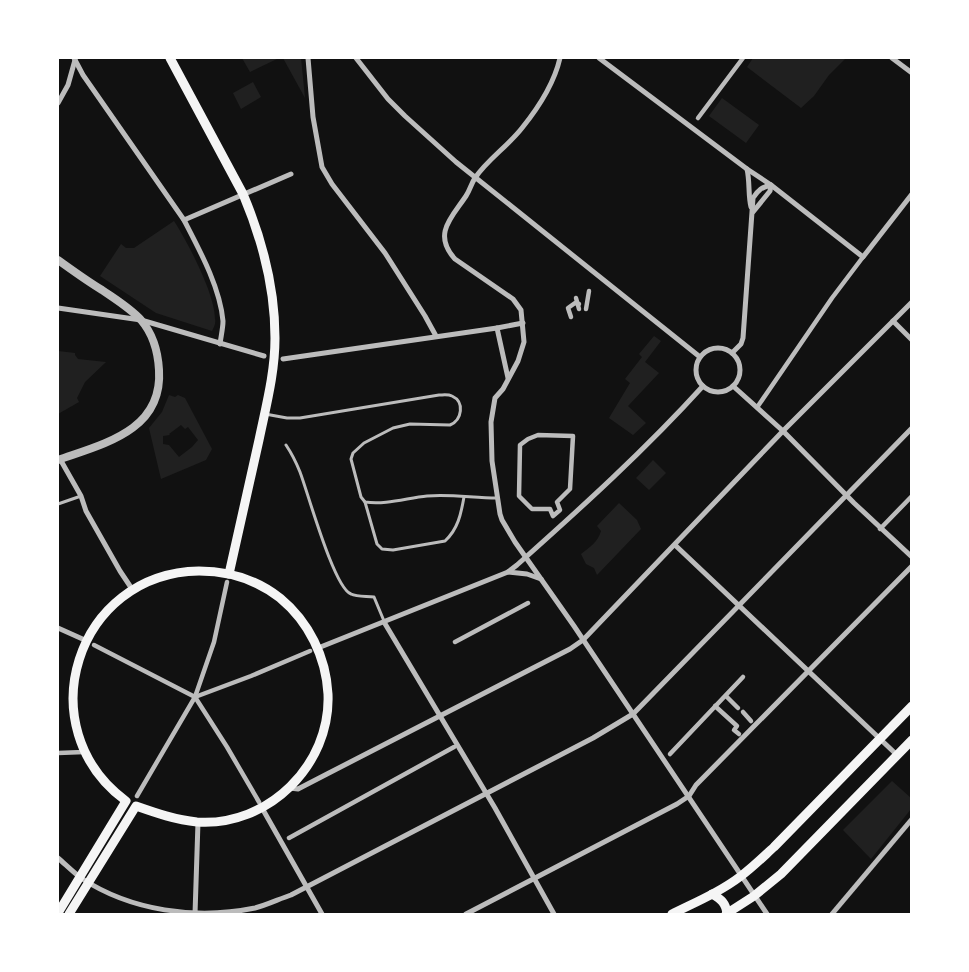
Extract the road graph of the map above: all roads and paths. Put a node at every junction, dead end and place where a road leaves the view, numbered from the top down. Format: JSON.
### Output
{"nodes":[{"id":1,"x":75,"y":58,"type":"edge"},
{"id":2,"x":170,"y":58,"type":"edge"},
{"id":3,"x":308,"y":58,"type":"edge"},
{"id":4,"x":356,"y":58,"type":"edge"},
{"id":5,"x":560,"y":58,"type":"edge"},
{"id":6,"x":599,"y":58,"type":"edge"},
{"id":7,"x":743,"y":58,"type":"edge"},
{"id":8,"x":892,"y":58,"type":"edge"},
{"id":9,"x":912,"y":73,"type":"edge"},
{"id":10,"x":58,"y":103,"type":"edge"},
{"id":11,"x":698,"y":118,"type":"dead end"},
{"id":12,"x":747,"y":169,"type":"junction"},
{"id":13,"x":291,"y":174,"type":"dead end"},
{"id":14,"x":475,"y":178,"type":"junction"},
{"id":15,"x":771,"y":185,"type":"junction"},
{"id":16,"x":243,"y":194,"type":"junction"},
{"id":17,"x":912,"y":194,"type":"edge"},
{"id":18,"x":752,"y":212,"type":"junction"},
{"id":19,"x":184,"y":220,"type":"junction"},
{"id":20,"x":863,"y":257,"type":"junction"},
{"id":21,"x":58,"y":260,"type":"edge"},
{"id":22,"x":589,"y":291,"type":"dead end"},
{"id":23,"x":576,"y":298,"type":"dead end"},
{"id":24,"x":912,"y":302,"type":"edge"},
{"id":25,"x":58,"y":308,"type":"edge"},
{"id":26,"x":586,"y":309,"type":"dead end"},
{"id":27,"x":571,"y":317,"type":"dead end"},
{"id":28,"x":141,"y":320,"type":"junction"},
{"id":29,"x":893,"y":321,"type":"junction"},
{"id":30,"x":523,"y":323,"type":"junction"},
{"id":31,"x":497,"y":328,"type":"junction"},
{"id":32,"x":436,"y":336,"type":"junction"},
{"id":33,"x":912,"y":340,"type":"edge"},
{"id":34,"x":220,"y":344,"type":"junction"},
{"id":35,"x":732,"y":353,"type":"junction"},
{"id":36,"x":264,"y":356,"type":"dead end"},
{"id":37,"x":700,"y":357,"type":"junction"},
{"id":38,"x":283,"y":359,"type":"dead end"},
{"id":39,"x":508,"y":379,"type":"junction"},
{"id":40,"x":703,"y":386,"type":"junction"},
{"id":41,"x":733,"y":386,"type":"junction"},
{"id":42,"x":758,"y":406,"type":"junction"},
{"id":43,"x":265,"y":414,"type":"junction"},
{"id":44,"x":912,"y":428,"type":"edge"},
{"id":45,"x":783,"y":431,"type":"junction"},
{"id":46,"x":528,"y":439,"type":"joint"},
{"id":47,"x":286,"y":445,"type":"dead end"},
{"id":48,"x":59,"y":460,"type":"edge"},
{"id":49,"x":845,"y":494,"type":"junction"},
{"id":50,"x":81,"y":496,"type":"junction"},
{"id":51,"x":912,"y":496,"type":"edge"},
{"id":52,"x":464,"y":497,"type":"junction"},
{"id":53,"x":497,"y":498,"type":"junction"},
{"id":54,"x":365,"y":502,"type":"junction"},
{"id":55,"x":58,"y":504,"type":"edge"},
{"id":56,"x":880,"y":529,"type":"junction"},
{"id":57,"x":675,"y":545,"type":"junction"},
{"id":58,"x":912,"y":557,"type":"edge"},
{"id":59,"x":526,"y":558,"type":"junction"},
{"id":60,"x":912,"y":566,"type":"edge"},
{"id":61,"x":508,"y":572,"type":"junction"},
{"id":62,"x":228,"y":578,"type":"junction"},
{"id":63,"x":541,"y":579,"type":"junction"},
{"id":64,"x":132,"y":589,"type":"junction"},
{"id":65,"x":528,"y":603,"type":"dead end"},
{"id":66,"x":739,"y":606,"type":"junction"},
{"id":67,"x":384,"y":622,"type":"junction"},
{"id":68,"x":58,"y":628,"type":"edge"},
{"id":69,"x":583,"y":640,"type":"junction"},
{"id":70,"x":454,"y":642,"type":"dead end"},
{"id":71,"x":90,"y":644,"type":"junction"},
{"id":72,"x":314,"y":650,"type":"junction"},
{"id":73,"x":809,"y":672,"type":"junction"},
{"id":74,"x":743,"y":677,"type":"dead end"},
{"id":75,"x":726,"y":696,"type":"junction"},
{"id":76,"x":195,"y":697,"type":"junction"},
{"id":77,"x":716,"y":706,"type":"junction"},
{"id":78,"x":912,"y":706,"type":"edge"},
{"id":79,"x":738,"y":708,"type":"dead end"},
{"id":80,"x":743,"y":712,"type":"dead end"},
{"id":81,"x":633,"y":714,"type":"junction"},
{"id":82,"x":440,"y":716,"type":"junction"},
{"id":83,"x":751,"y":721,"type":"dead end"},
{"id":84,"x":739,"y":734,"type":"dead end"},
{"id":85,"x":880,"y":738,"type":"junction"},
{"id":86,"x":912,"y":740,"type":"edge"},
{"id":87,"x":454,"y":747,"type":"dead end"},
{"id":88,"x":84,"y":752,"type":"junction"},
{"id":89,"x":58,"y":753,"type":"edge"},
{"id":90,"x":670,"y":754,"type":"dead end"},
{"id":91,"x":897,"y":755,"type":"junction"},
{"id":92,"x":289,"y":788,"type":"junction"},
{"id":93,"x":486,"y":794,"type":"junction"},
{"id":94,"x":137,"y":796,"type":"dead end"},
{"id":95,"x":689,"y":796,"type":"junction"},
{"id":96,"x":126,"y":801,"type":"junction"},
{"id":97,"x":260,"y":805,"type":"junction"},
{"id":98,"x":136,"y":806,"type":"junction"},
{"id":99,"x":912,"y":818,"type":"edge"},
{"id":100,"x":198,"y":822,"type":"junction"},
{"id":101,"x":289,"y":838,"type":"dead end"},
{"id":102,"x":58,"y":858,"type":"edge"},
{"id":103,"x":741,"y":876,"type":"junction"},
{"id":104,"x":80,"y":877,"type":"junction"},
{"id":105,"x":535,"y":878,"type":"junction"},
{"id":106,"x":89,"y":882,"type":"junction"},
{"id":107,"x":307,"y":887,"type":"junction"},
{"id":108,"x":712,"y":894,"type":"junction"},
{"id":109,"x":754,"y":896,"type":"junction"},
{"id":110,"x":58,"y":913,"type":"edge"},
{"id":111,"x":69,"y":914,"type":"edge"},
{"id":112,"x":195,"y":914,"type":"edge"},
{"id":113,"x":322,"y":914,"type":"edge"},
{"id":114,"x":466,"y":914,"type":"edge"},
{"id":115,"x":554,"y":914,"type":"edge"},
{"id":116,"x":672,"y":914,"type":"edge"},
{"id":117,"x":726,"y":914,"type":"edge"},
{"id":118,"x":767,"y":914,"type":"edge"},
{"id":119,"x":832,"y":914,"type":"edge"}],
"edges":[{"from":1,"to":10,"type":"street"},
{"from":1,"to":19,"type":"street"},
{"from":2,"to":16,"type":"main road"},
{"from":3,"to":32,"type":"street"},
{"from":4,"to":14,"type":"street"},
{"from":5,"to":14,"type":"street"},
{"from":6,"to":12,"type":"street"},
{"from":7,"to":11,"type":"street"},
{"from":8,"to":9,"type":"street"},
{"from":12,"to":15,"type":"street"},
{"from":12,"to":18,"type":"street"},
{"from":13,"to":16,"type":"street"},
{"from":14,"to":30,"type":"street"},
{"from":14,"to":37,"type":"street"},
{"from":15,"to":18,"type":"street"},
{"from":15,"to":18,"type":"street"},
{"from":15,"to":20,"type":"street"},
{"from":16,"to":19,"type":"street"},
{"from":16,"to":43,"type":"main road"},
{"from":17,"to":20,"type":"street"},
{"from":18,"to":35,"type":"street"},
{"from":19,"to":34,"type":"street"},
{"from":20,"to":42,"type":"street"},
{"from":21,"to":28,"type":"street"},
{"from":22,"to":26,"type":"street"},
{"from":23,"to":27,"type":"street"},
{"from":24,"to":29,"type":"street"},
{"from":25,"to":28,"type":"street"},
{"from":28,"to":34,"type":"street"},
{"from":28,"to":48,"type":"street"},
{"from":29,"to":33,"type":"street"},
{"from":29,"to":45,"type":"street"},
{"from":30,"to":31,"type":"street"},
{"from":30,"to":39,"type":"street"},
{"from":31,"to":32,"type":"street"},
{"from":31,"to":39,"type":"street"},
{"from":32,"to":38,"type":"street"},
{"from":34,"to":36,"type":"street"},
{"from":35,"to":37,"type":"street"},
{"from":35,"to":41,"type":"street"},
{"from":37,"to":40,"type":"street"},
{"from":39,"to":53,"type":"street"},
{"from":40,"to":41,"type":"street"},
{"from":40,"to":59,"type":"street"},
{"from":41,"to":42,"type":"street"},
{"from":42,"to":45,"type":"street"},
{"from":43,"to":54,"type":"lane"},
{"from":43,"to":62,"type":"main road"},
{"from":44,"to":49,"type":"street"},
{"from":45,"to":49,"type":"street"},
{"from":45,"to":57,"type":"street"},
{"from":46,"to":46,"type":"street"},
{"from":47,"to":67,"type":"lane"},
{"from":48,"to":50,"type":"street"},
{"from":49,"to":56,"type":"street"},
{"from":49,"to":66,"type":"street"},
{"from":50,"to":55,"type":"lane"},
{"from":50,"to":64,"type":"street"},
{"from":51,"to":56,"type":"street"},
{"from":52,"to":53,"type":"lane"},
{"from":52,"to":54,"type":"lane"},
{"from":52,"to":54,"type":"lane"},
{"from":53,"to":59,"type":"street"},
{"from":56,"to":58,"type":"street"},
{"from":57,"to":66,"type":"street"},
{"from":57,"to":69,"type":"street"},
{"from":59,"to":61,"type":"street"},
{"from":59,"to":63,"type":"street"},
{"from":60,"to":73,"type":"street"},
{"from":61,"to":63,"type":"street"},
{"from":61,"to":67,"type":"street"},
{"from":62,"to":64,"type":"main road"},
{"from":62,"to":72,"type":"main road"},
{"from":62,"to":76,"type":"street"},
{"from":63,"to":69,"type":"street"},
{"from":64,"to":71,"type":"main road"},
{"from":65,"to":70,"type":"street"},
{"from":66,"to":73,"type":"street"},
{"from":66,"to":81,"type":"street"},
{"from":67,"to":72,"type":"street"},
{"from":67,"to":82,"type":"street"},
{"from":68,"to":71,"type":"street"},
{"from":69,"to":81,"type":"street"},
{"from":69,"to":82,"type":"street"},
{"from":71,"to":76,"type":"street"},
{"from":71,"to":88,"type":"main road"},
{"from":72,"to":76,"type":"street"},
{"from":72,"to":92,"type":"main road"},
{"from":73,"to":85,"type":"street"},
{"from":73,"to":95,"type":"street"},
{"from":74,"to":75,"type":"street"},
{"from":75,"to":77,"type":"street"},
{"from":75,"to":79,"type":"street"},
{"from":76,"to":94,"type":"street"},
{"from":76,"to":97,"type":"street"},
{"from":77,"to":84,"type":"street"},
{"from":77,"to":90,"type":"street"},
{"from":78,"to":85,"type":"main road"},
{"from":80,"to":83,"type":"street"},
{"from":81,"to":93,"type":"street"},
{"from":81,"to":95,"type":"street"},
{"from":82,"to":92,"type":"street"},
{"from":82,"to":93,"type":"street"},
{"from":85,"to":91,"type":"street"},
{"from":85,"to":103,"type":"main road"},
{"from":86,"to":91,"type":"main road"},
{"from":87,"to":101,"type":"street"},
{"from":88,"to":89,"type":"street"},
{"from":88,"to":96,"type":"main road"},
{"from":91,"to":109,"type":"main road"},
{"from":92,"to":97,"type":"main road"},
{"from":93,"to":105,"type":"street"},
{"from":93,"to":107,"type":"street"},
{"from":95,"to":103,"type":"street"},
{"from":95,"to":105,"type":"street"},
{"from":96,"to":98,"type":"street"},
{"from":96,"to":104,"type":"main road"},
{"from":97,"to":100,"type":"main road"},
{"from":97,"to":107,"type":"street"},
{"from":98,"to":100,"type":"main road"},
{"from":98,"to":106,"type":"main road"},
{"from":99,"to":119,"type":"street"},
{"from":100,"to":112,"type":"street"},
{"from":102,"to":104,"type":"street"},
{"from":103,"to":108,"type":"main road"},
{"from":103,"to":109,"type":"street"},
{"from":104,"to":106,"type":"street"},
{"from":104,"to":110,"type":"main road"},
{"from":105,"to":114,"type":"street"},
{"from":105,"to":115,"type":"street"},
{"from":106,"to":111,"type":"main road"},
{"from":106,"to":112,"type":"street"},
{"from":107,"to":112,"type":"street"},
{"from":107,"to":113,"type":"street"},
{"from":108,"to":116,"type":"main road"},
{"from":108,"to":117,"type":"main road"},
{"from":109,"to":117,"type":"main road"},
{"from":109,"to":118,"type":"street"}]}
